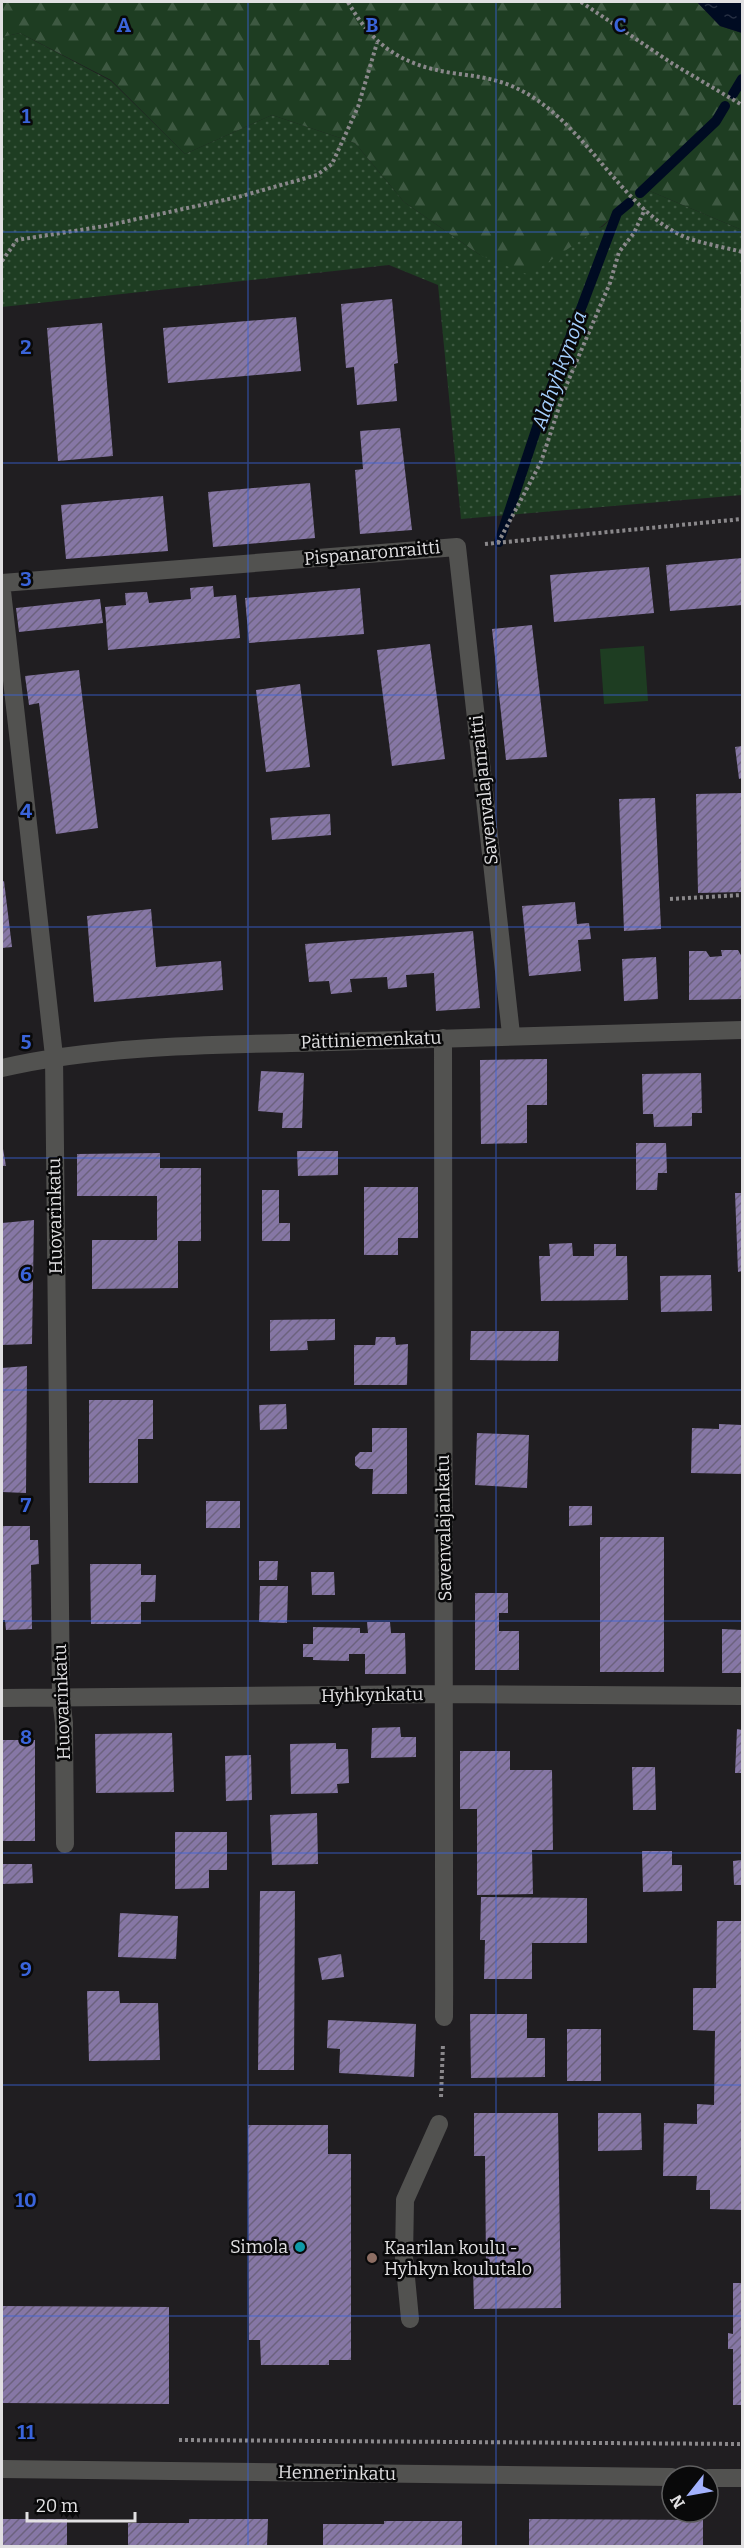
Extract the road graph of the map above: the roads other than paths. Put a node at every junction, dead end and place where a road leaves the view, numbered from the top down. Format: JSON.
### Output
{"nodes":[{"id":1,"x":457,"y":547,"type":"joint"},
{"id":2,"x":2,"y":583,"type":"edge"},
{"id":3,"x":2,"y":591,"type":"edge"},
{"id":4,"x":742,"y":1030,"type":"edge"},
{"id":5,"x":511,"y":1034,"type":"junction"},
{"id":6,"x":443,"y":1038,"type":"junction"},
{"id":7,"x":54,"y":1056,"type":"junction"},
{"id":8,"x":2,"y":1068,"type":"edge"},
{"id":9,"x":446,"y":1694,"type":"junction"},
{"id":10,"x":742,"y":1696,"type":"edge"},
{"id":11,"x":2,"y":1698,"type":"edge"},
{"id":12,"x":60,"y":1699,"type":"junction"},
{"id":13,"x":65,"y":1844,"type":"dead end"},
{"id":14,"x":444,"y":2017,"type":"road end"},
{"id":15,"x":439,"y":2124,"type":"road end"},
{"id":16,"x":410,"y":2319,"type":"dead end"},
{"id":17,"x":2,"y":2469,"type":"edge"},
{"id":18,"x":660,"y":2477,"type":"edge"},
{"id":19,"x":720,"y":2478,"type":"edge"},
{"id":20,"x":742,"y":2478,"type":"edge"}],
"edges":[{"from":1,"to":2,"type":"street","name":"Pispanaronraitti"},
{"from":1,"to":5,"type":"street","name":"Savenvalajanraitti"},
{"from":3,"to":7,"type":"street","name":"Huovarinkatu"},
{"from":4,"to":5,"type":"street","name":"Pättiniemenkatu"},
{"from":5,"to":6,"type":"street","name":"Pättiniemenkatu"},
{"from":6,"to":7,"type":"street","name":"Pättiniemenkatu"},
{"from":6,"to":9,"type":"street","name":"Savenvalajankatu"},
{"from":7,"to":8,"type":"street","name":"Pättiniemenkatu"},
{"from":7,"to":12,"type":"street","name":"Huovarinkatu"},
{"from":9,"to":10,"type":"street","name":"Hyhkynkatu"},
{"from":9,"to":12,"type":"street","name":"Hyhkynkatu"},
{"from":9,"to":14,"type":"street","name":"Savenvalajankatu"},
{"from":11,"to":12,"type":"street","name":"Hyhkynkatu"},
{"from":12,"to":13,"type":"street","name":"Huovarinkatu"},
{"from":15,"to":16,"type":"street"},
{"from":17,"to":18,"type":"street","name":"Hennerinkatu"},
{"from":19,"to":20,"type":"street"}]}
